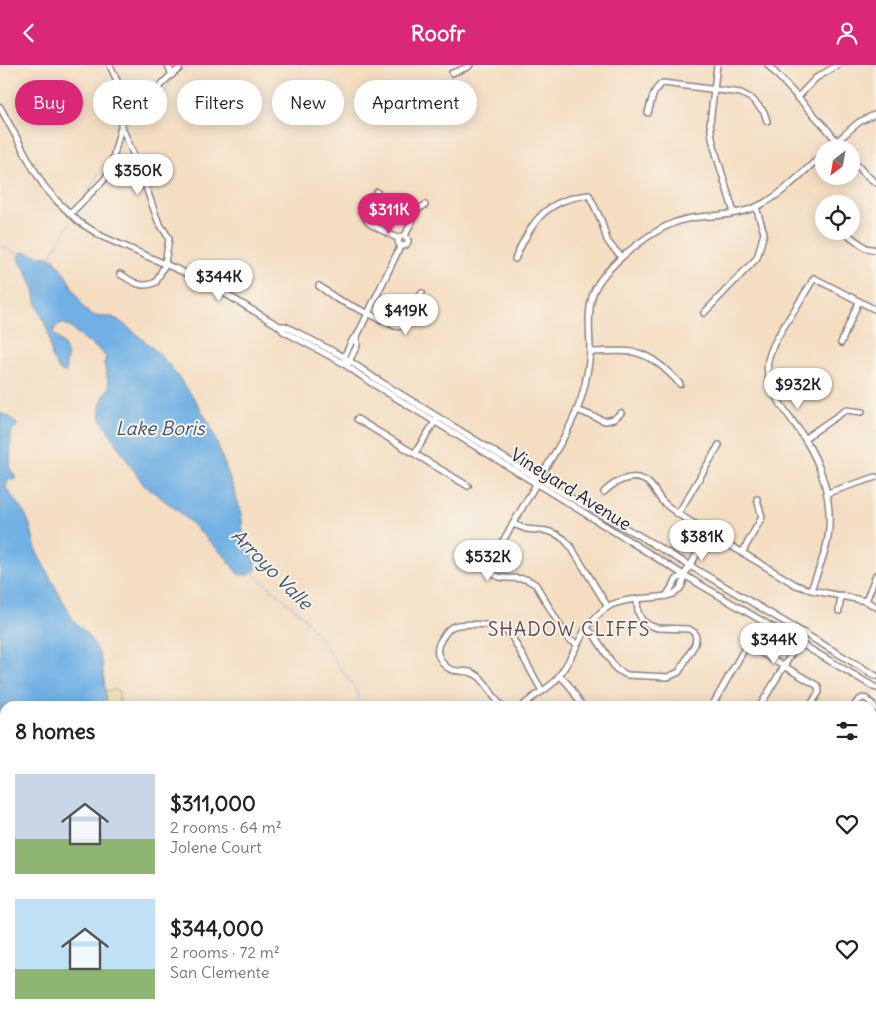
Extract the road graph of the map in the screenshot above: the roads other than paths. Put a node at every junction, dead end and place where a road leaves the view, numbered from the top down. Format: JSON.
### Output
{"nodes":[{"id":1,"x":110,"y":65,"type":"edge"},
{"id":2,"x":168,"y":65,"type":"edge"},
{"id":3,"x":470,"y":65,"type":"edge"},
{"id":4,"x":717,"y":65,"type":"edge"},
{"id":5,"x":768,"y":65,"type":"edge"},
{"id":6,"x":838,"y":65,"type":"edge"},
{"id":7,"x":178,"y":69,"type":"dead end"},
{"id":8,"x":452,"y":73,"type":"dead end"},
{"id":9,"x":172,"y":75,"type":"junction"},
{"id":10,"x":118,"y":80,"type":"edge"},
{"id":11,"x":167,"y":80,"type":"edge"},
{"id":12,"x":714,"y":89,"type":"junction"},
{"id":13,"x":797,"y":98,"type":"junction"},
{"id":14,"x":0,"y":107,"type":"edge"},
{"id":15,"x":648,"y":113,"type":"dead end"},
{"id":16,"x":876,"y":114,"type":"edge"},
{"id":17,"x":767,"y":121,"type":"dead end"},
{"id":18,"x":121,"y":125,"type":"joint"},
{"id":19,"x":835,"y":140,"type":"edge"},
{"id":20,"x":837,"y":140,"type":"edge"},
{"id":21,"x":815,"y":161,"type":"edge"},
{"id":22,"x":860,"y":168,"type":"edge"},
{"id":23,"x":876,"y":183,"type":"edge"},
{"id":24,"x":377,"y":192,"type":"dead end"},
{"id":25,"x":424,"y":205,"type":"dead end"},
{"id":26,"x":756,"y":207,"type":"junction"},
{"id":27,"x":734,"y":213,"type":"junction"},
{"id":28,"x":70,"y":214,"type":"junction"},
{"id":29,"x":405,"y":236,"type":"junction"},
{"id":30,"x":398,"y":239,"type":"junction"},
{"id":31,"x":515,"y":240,"type":"dead end"},
{"id":32,"x":855,"y":240,"type":"edge"},
{"id":33,"x":522,"y":244,"type":"junction"},
{"id":34,"x":401,"y":245,"type":"junction"},
{"id":35,"x":876,"y":250,"type":"edge"},
{"id":36,"x":622,"y":257,"type":"junction"},
{"id":37,"x":515,"y":259,"type":"dead end"},
{"id":38,"x":165,"y":264,"type":"junction"},
{"id":39,"x":120,"y":274,"type":"dead end"},
{"id":40,"x":319,"y":286,"type":"dead end"},
{"id":41,"x":422,"y":293,"type":"dead end"},
{"id":42,"x":859,"y":301,"type":"junction"},
{"id":43,"x":876,"y":310,"type":"edge"},
{"id":44,"x":367,"y":313,"type":"junction"},
{"id":45,"x":704,"y":313,"type":"dead end"},
{"id":46,"x":279,"y":326,"type":"junction"},
{"id":47,"x":357,"y":336,"type":"junction"},
{"id":48,"x":841,"y":343,"type":"dead end"},
{"id":49,"x":590,"y":352,"type":"junction"},
{"id":50,"x":344,"y":357,"type":"junction"},
{"id":51,"x":348,"y":363,"type":"junction"},
{"id":52,"x":680,"y":384,"type":"dead end"},
{"id":53,"x":577,"y":410,"type":"junction"},
{"id":54,"x":862,"y":412,"type":"dead end"},
{"id":55,"x":621,"y":413,"type":"dead end"},
{"id":56,"x":357,"y":419,"type":"dead end"},
{"id":57,"x":436,"y":420,"type":"junction"},
{"id":58,"x":805,"y":438,"type":"junction"},
{"id":59,"x":720,"y":445,"type":"dead end"},
{"id":60,"x":415,"y":453,"type":"junction"},
{"id":61,"x":876,"y":477,"type":"edge"},
{"id":62,"x":538,"y":482,"type":"junction"},
{"id":63,"x":468,"y":486,"type":"dead end"},
{"id":64,"x":604,"y":492,"type":"dead end"},
{"id":65,"x":827,"y":493,"type":"junction"},
{"id":66,"x":757,"y":499,"type":"dead end"},
{"id":67,"x":678,"y":514,"type":"junction"},
{"id":68,"x":513,"y":524,"type":"junction"},
{"id":69,"x":709,"y":533,"type":"junction"},
{"id":70,"x":742,"y":553,"type":"junction"},
{"id":71,"x":690,"y":566,"type":"junction"},
{"id":72,"x":684,"y":575,"type":"junction"},
{"id":73,"x":876,"y":575,"type":"edge"},
{"id":74,"x":811,"y":590,"type":"junction"},
{"id":75,"x":841,"y":595,"type":"junction"},
{"id":76,"x":637,"y":600,"type":"junction"},
{"id":77,"x":866,"y":601,"type":"junction"},
{"id":78,"x":608,"y":607,"type":"junction"},
{"id":79,"x":876,"y":607,"type":"edge"},
{"id":80,"x":839,"y":611,"type":"dead end"},
{"id":81,"x":586,"y":628,"type":"junction"},
{"id":82,"x":804,"y":633,"type":"junction"},
{"id":83,"x":798,"y":643,"type":"junction"},
{"id":84,"x":577,"y":644,"type":"junction"},
{"id":85,"x":784,"y":667,"type":"junction"},
{"id":86,"x":559,"y":676,"type":"junction"},
{"id":87,"x":876,"y":677,"type":"edge"},
{"id":88,"x":876,"y":688,"type":"edge"},
{"id":89,"x":542,"y":691,"type":"junction"},
{"id":90,"x":497,"y":701,"type":"edge"},
{"id":91,"x":528,"y":701,"type":"edge"},
{"id":92,"x":579,"y":701,"type":"edge"},
{"id":93,"x":715,"y":701,"type":"edge"},
{"id":94,"x":763,"y":701,"type":"edge"},
{"id":95,"x":813,"y":701,"type":"edge"},
{"id":96,"x":857,"y":701,"type":"edge"},
{"id":97,"x":870,"y":701,"type":"edge"}],
"edges":[{"from":1,"to":10,"type":"street"},
{"from":2,"to":9,"type":"street"},
{"from":3,"to":8,"type":"street"},
{"from":4,"to":12,"type":"street"},
{"from":5,"to":13,"type":"street"},
{"from":6,"to":13,"type":"street"},
{"from":7,"to":9,"type":"street"},
{"from":9,"to":11,"type":"street"},
{"from":12,"to":15,"type":"street"},
{"from":12,"to":17,"type":"street"},
{"from":12,"to":27,"type":"street"},
{"from":13,"to":19,"type":"street"},
{"from":14,"to":28,"type":"street","name":"Vineyard Avenue"},
{"from":16,"to":20,"type":"street"},
{"from":18,"to":28,"type":"street"},
{"from":18,"to":38,"type":"street"},
{"from":21,"to":26,"type":"street"},
{"from":22,"to":23,"type":"street"},
{"from":24,"to":30,"type":"street"},
{"from":25,"to":29,"type":"street"},
{"from":26,"to":27,"type":"street"},
{"from":26,"to":45,"type":"street"},
{"from":27,"to":36,"type":"street"},
{"from":28,"to":38,"type":"street","name":"Vineyard Avenue"},
{"from":29,"to":30,"type":"street"},
{"from":29,"to":34,"type":"street"},
{"from":30,"to":34,"type":"street"},
{"from":31,"to":33,"type":"street"},
{"from":32,"to":35,"type":"street"},
{"from":33,"to":36,"type":"street"},
{"from":33,"to":37,"type":"street"},
{"from":34,"to":44,"type":"street"},
{"from":36,"to":49,"type":"street"},
{"from":38,"to":39,"type":"street"},
{"from":38,"to":46,"type":"street","name":"Vineyard Avenue"},
{"from":40,"to":44,"type":"street"},
{"from":41,"to":44,"type":"street"},
{"from":42,"to":43,"type":"street"},
{"from":42,"to":48,"type":"street"},
{"from":42,"to":58,"type":"street"},
{"from":44,"to":47,"type":"street"},
{"from":46,"to":50,"type":"street","name":"Vineyard Avenue"},
{"from":46,"to":51,"type":"street","name":"Vineyard Avenue"},
{"from":47,"to":50,"type":"street"},
{"from":47,"to":51,"type":"street"},
{"from":49,"to":52,"type":"street"},
{"from":49,"to":53,"type":"street"},
{"from":50,"to":51,"type":"street"},
{"from":51,"to":57,"type":"street","name":"Vineyard Avenue"},
{"from":53,"to":55,"type":"street"},
{"from":53,"to":62,"type":"street"},
{"from":54,"to":58,"type":"street"},
{"from":56,"to":60,"type":"street"},
{"from":57,"to":60,"type":"street"},
{"from":57,"to":62,"type":"street","name":"Vineyard Avenue"},
{"from":58,"to":65,"type":"street"},
{"from":59,"to":67,"type":"street"},
{"from":60,"to":63,"type":"street"},
{"from":61,"to":65,"type":"street"},
{"from":62,"to":68,"type":"street"},
{"from":62,"to":71,"type":"street","name":"Vineyard Avenue"},
{"from":62,"to":72,"type":"street","name":"Vineyard Avenue"},
{"from":64,"to":67,"type":"street"},
{"from":65,"to":74,"type":"street"},
{"from":66,"to":70,"type":"street"},
{"from":67,"to":69,"type":"street"},
{"from":68,"to":78,"type":"street"},
{"from":68,"to":84,"type":"street"},
{"from":69,"to":70,"type":"street"},
{"from":69,"to":71,"type":"street"},
{"from":70,"to":74,"type":"street"},
{"from":71,"to":72,"type":"street"},
{"from":71,"to":82,"type":"street","name":"Vineyard Avenue"},
{"from":72,"to":76,"type":"street"},
{"from":72,"to":83,"type":"street","name":"Vineyard Avenue"},
{"from":73,"to":77,"type":"street"},
{"from":74,"to":75,"type":"street"},
{"from":75,"to":77,"type":"street"},
{"from":75,"to":80,"type":"street"},
{"from":76,"to":78,"type":"street"},
{"from":76,"to":81,"type":"street"},
{"from":77,"to":79,"type":"street"},
{"from":78,"to":81,"type":"street"},
{"from":81,"to":84,"type":"street"},
{"from":82,"to":83,"type":"street"},
{"from":82,"to":87,"type":"street","name":"Vineyard Avenue"},
{"from":83,"to":85,"type":"street"},
{"from":83,"to":88,"type":"street","name":"Vineyard Avenue"},
{"from":84,"to":86,"type":"street"},
{"from":85,"to":93,"type":"street"},
{"from":85,"to":94,"type":"street"},
{"from":85,"to":95,"type":"street"},
{"from":86,"to":89,"type":"street"},
{"from":86,"to":92,"type":"street"},
{"from":89,"to":90,"type":"street"},
{"from":89,"to":91,"type":"street"},
{"from":96,"to":97,"type":"street"}]}
